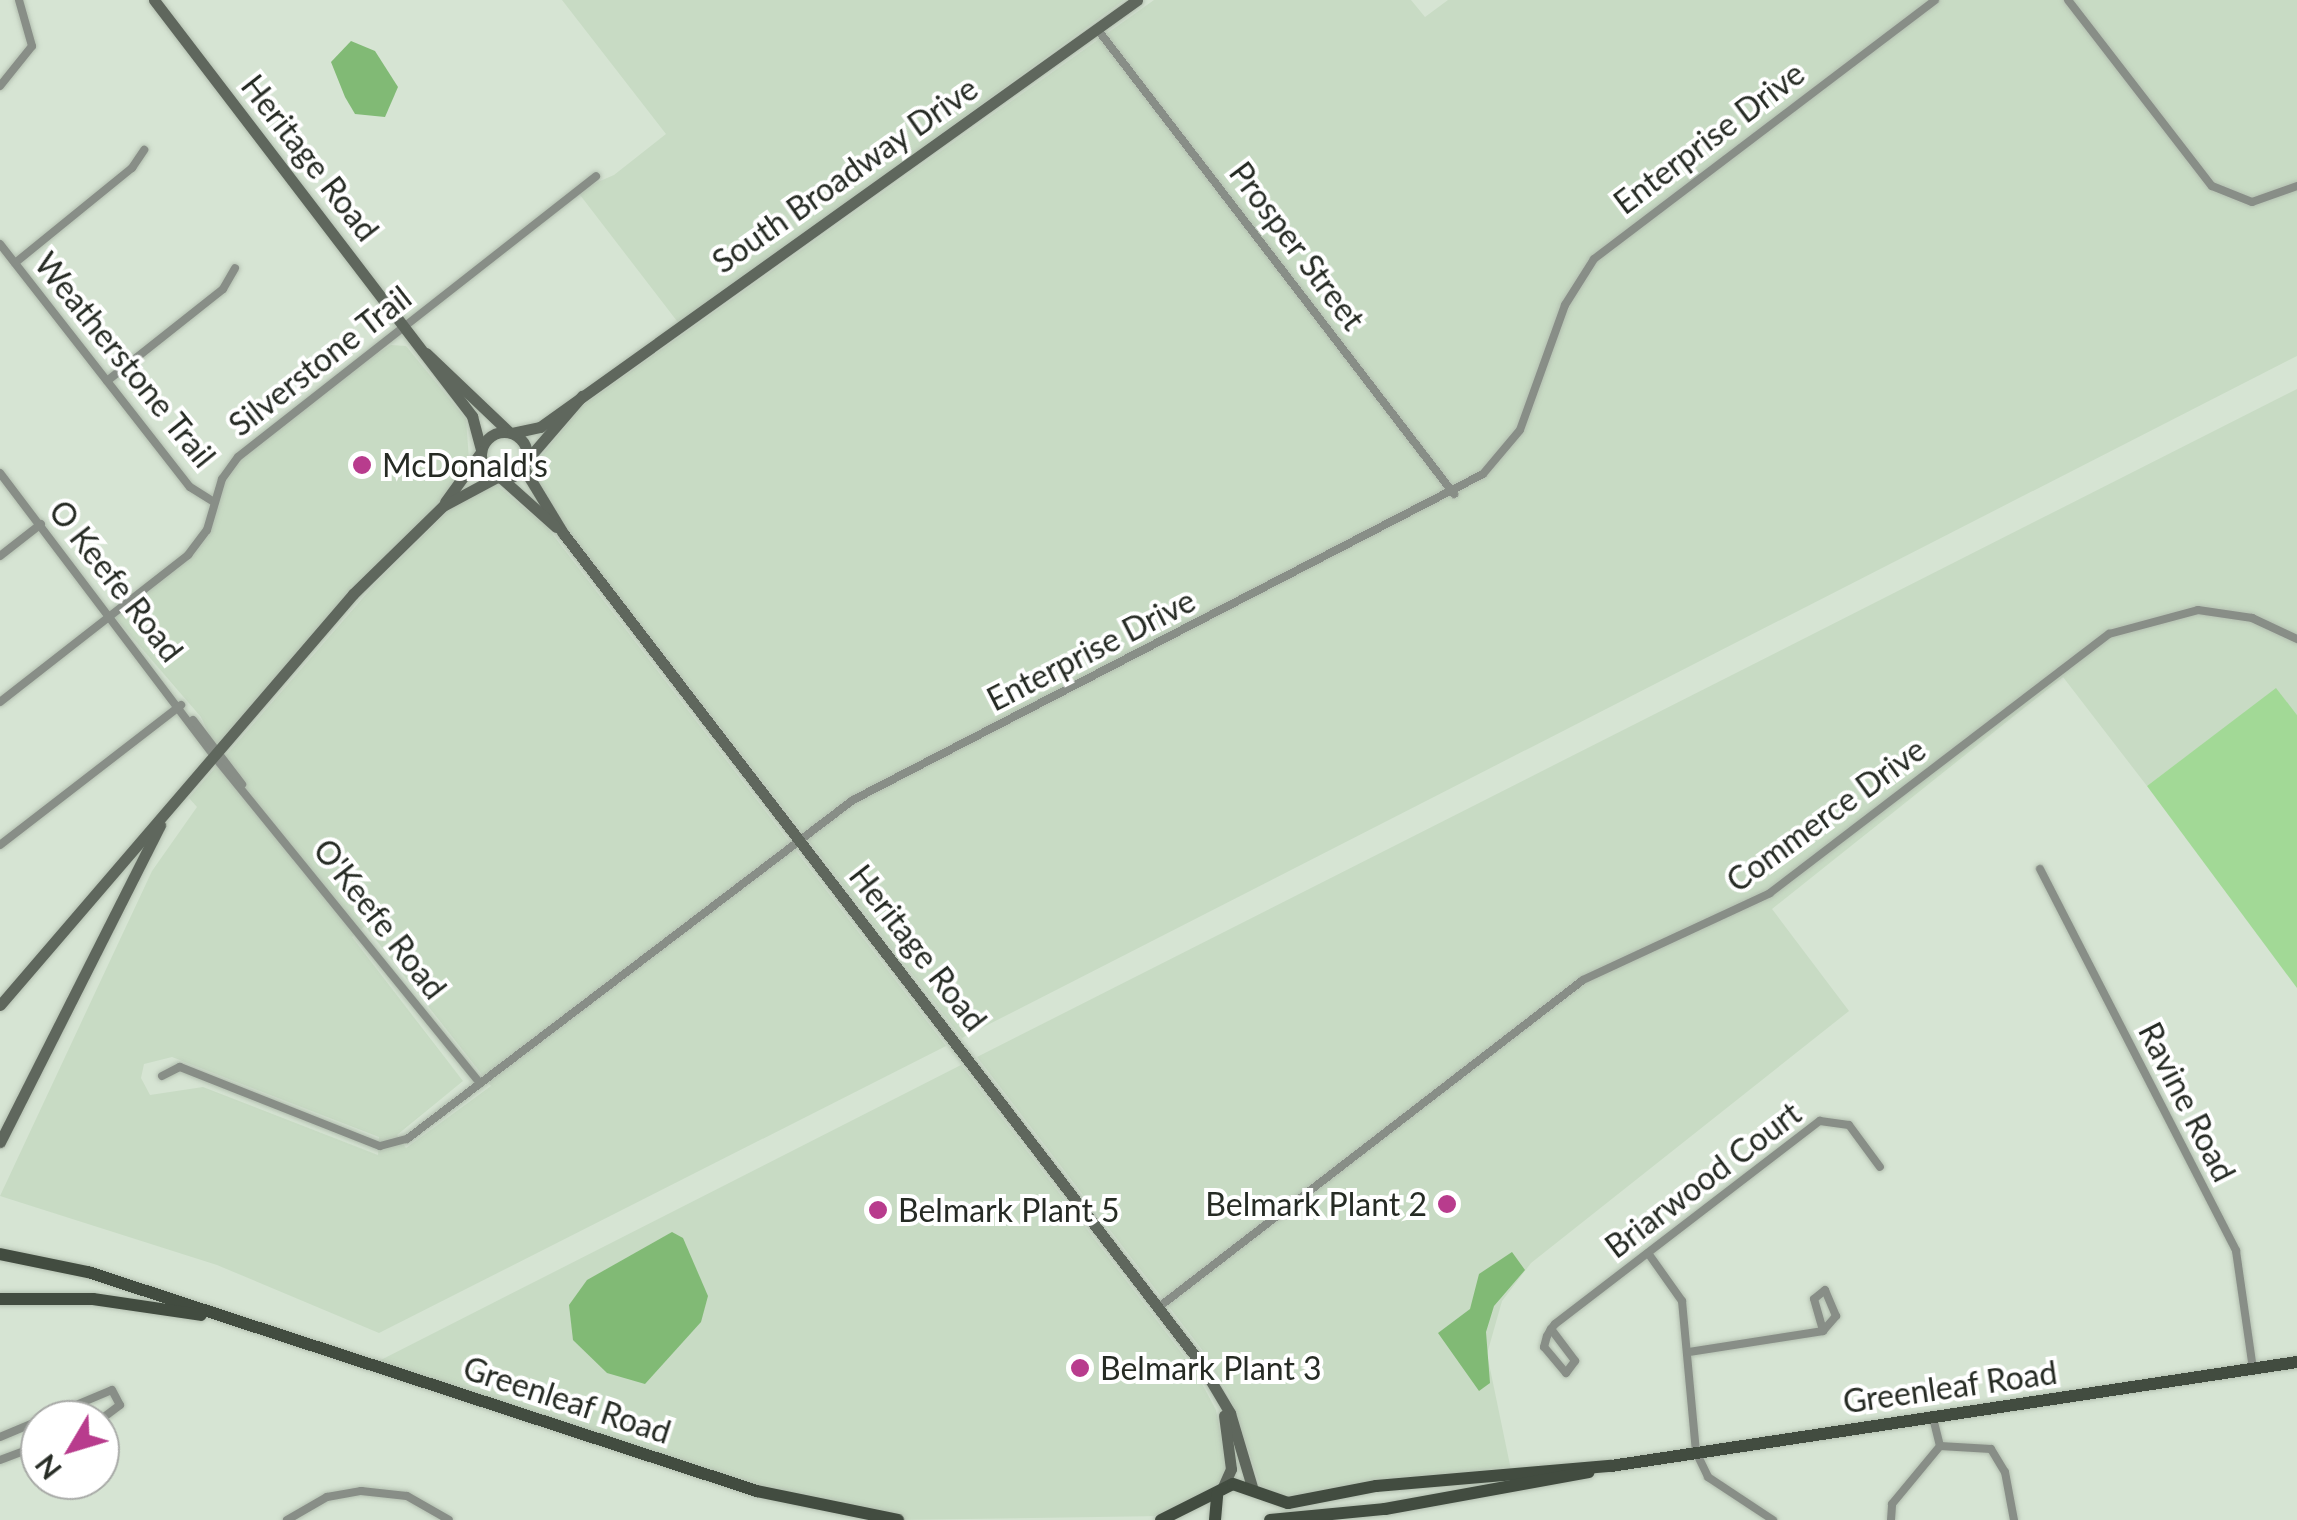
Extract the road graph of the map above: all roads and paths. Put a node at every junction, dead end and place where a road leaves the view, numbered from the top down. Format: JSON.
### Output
{"nodes":[{"id":1,"x":19,"y":0,"type":"edge"},
{"id":2,"x":154,"y":0,"type":"edge"},
{"id":3,"x":1136,"y":0,"type":"edge"},
{"id":4,"x":1935,"y":0,"type":"edge"},
{"id":5,"x":2068,"y":0,"type":"edge"},
{"id":6,"x":1098,"y":30,"type":"junction"},
{"id":7,"x":0,"y":86,"type":"edge"},
{"id":8,"x":144,"y":150,"type":"dead end"},
{"id":9,"x":596,"y":176,"type":"dead end"},
{"id":10,"x":2297,"y":186,"type":"edge"},
{"id":11,"x":0,"y":244,"type":"edge"},
{"id":12,"x":14,"y":263,"type":"junction"},
{"id":13,"x":236,"y":268,"type":"dead end"},
{"id":14,"x":403,"y":324,"type":"junction"},
{"id":15,"x":422,"y":351,"type":"junction"},
{"id":16,"x":108,"y":382,"type":"junction"},
{"id":17,"x":585,"y":392,"type":"junction"},
{"id":18,"x":511,"y":432,"type":"junction"},
{"id":19,"x":481,"y":450,"type":"junction"},
{"id":20,"x":525,"y":464,"type":"junction"},
{"id":21,"x":0,"y":473,"type":"edge"},
{"id":22,"x":498,"y":477,"type":"junction"},
{"id":23,"x":1454,"y":494,"type":"junction"},
{"id":24,"x":214,"y":502,"type":"junction"},
{"id":25,"x":443,"y":506,"type":"junction"},
{"id":26,"x":40,"y":524,"type":"junction"},
{"id":27,"x":563,"y":532,"type":"junction"},
{"id":28,"x":0,"y":556,"type":"edge"},
{"id":29,"x":112,"y":614,"type":"junction"},
{"id":30,"x":2297,"y":639,"type":"edge"},
{"id":31,"x":0,"y":702,"type":"edge"},
{"id":32,"x":181,"y":705,"type":"junction"},
{"id":33,"x":193,"y":720,"type":"joint"},
{"id":34,"x":217,"y":752,"type":"junction"},
{"id":35,"x":173,"y":804,"type":"junction"},
{"id":36,"x":799,"y":838,"type":"junction"},
{"id":37,"x":0,"y":845,"type":"edge"},
{"id":38,"x":2040,"y":870,"type":"dead end"},
{"id":39,"x":0,"y":1004,"type":"edge"},
{"id":40,"x":162,"y":1076,"type":"dead end"},
{"id":41,"x":480,"y":1083,"type":"junction"},
{"id":42,"x":0,"y":1142,"type":"edge"},
{"id":43,"x":1880,"y":1167,"type":"dead end"},
{"id":44,"x":1648,"y":1253,"type":"junction"},
{"id":45,"x":0,"y":1254,"type":"edge"},
{"id":46,"x":0,"y":1299,"type":"edge"},
{"id":47,"x":1159,"y":1306,"type":"junction"},
{"id":48,"x":223,"y":1318,"type":"junction"},
{"id":49,"x":1551,"y":1329,"type":"junction"},
{"id":50,"x":1823,"y":1331,"type":"junction"},
{"id":51,"x":1690,"y":1352,"type":"junction"},
{"id":52,"x":2297,"y":1362,"type":"edge"},
{"id":53,"x":2253,"y":1369,"type":"junction"},
{"id":54,"x":80,"y":1400,"type":"edge"},
{"id":55,"x":118,"y":1400,"type":"edge"},
{"id":56,"x":1222,"y":1401,"type":"junction"},
{"id":57,"x":1933,"y":1417,"type":"junction"},
{"id":58,"x":1940,"y":1446,"type":"junction"},
{"id":59,"x":1696,"y":1452,"type":"junction"},
{"id":60,"x":1611,"y":1466,"type":"junction"},
{"id":61,"x":1256,"y":1491,"type":"junction"},
{"id":62,"x":1219,"y":1492,"type":"junction"},
{"id":63,"x":287,"y":1520,"type":"edge"},
{"id":64,"x":449,"y":1520,"type":"edge"},
{"id":65,"x":898,"y":1520,"type":"edge"},
{"id":66,"x":1161,"y":1520,"type":"edge"},
{"id":67,"x":1215,"y":1520,"type":"edge"},
{"id":68,"x":1266,"y":1520,"type":"edge"},
{"id":69,"x":1773,"y":1520,"type":"edge"},
{"id":70,"x":1891,"y":1520,"type":"edge"},
{"id":71,"x":2014,"y":1520,"type":"edge"}],
"edges":[{"from":1,"to":7,"type":"street"},
{"from":2,"to":14,"type":"main road","name":"Heritage Road"},
{"from":3,"to":6,"type":"main road","name":"South Broadway Drive"},
{"from":4,"to":23,"type":"street","name":"Enterprise Drive"},
{"from":5,"to":10,"type":"street"},
{"from":6,"to":17,"type":"main road","name":"South Broadway Drive"},
{"from":6,"to":23,"type":"street","name":"Prosper Street"},
{"from":8,"to":12,"type":"street"},
{"from":9,"to":14,"type":"street","name":"Silverstone Trail"},
{"from":11,"to":12,"type":"street","name":"Weatherstone Trail"},
{"from":12,"to":16,"type":"street","name":"Weatherstone Trail"},
{"from":13,"to":16,"type":"street"},
{"from":14,"to":15,"type":"main road","name":"Heritage Road"},
{"from":14,"to":24,"type":"street","name":"Silverstone Trail"},
{"from":15,"to":18,"type":"main road","name":"Heritage Road"},
{"from":15,"to":19,"type":"main road","name":"Heritage Road"},
{"from":16,"to":24,"type":"street","name":"Weatherstone Trail"},
{"from":17,"to":18,"type":"main road","name":"South Broadway Drive"},
{"from":17,"to":20,"type":"main road","name":"South Broadway Drive"},
{"from":18,"to":19,"type":"main road","name":"South Broadway Drive"},
{"from":18,"to":20,"type":"main road","name":"Heritage Road"},
{"from":19,"to":22,"type":"main road","name":"Heritage Road"},
{"from":19,"to":25,"type":"main road"},
{"from":20,"to":22,"type":"main road"},
{"from":20,"to":27,"type":"main road","name":"Heritage Road"},
{"from":21,"to":26,"type":"street","name":"O Keefe Road"},
{"from":22,"to":25,"type":"main road"},
{"from":22,"to":27,"type":"main road","name":"Heritage Road"},
{"from":23,"to":36,"type":"street","name":"Enterprise Drive"},
{"from":24,"to":29,"type":"street","name":"Silverstone Trail"},
{"from":25,"to":34,"type":"main road"},
{"from":26,"to":28,"type":"street"},
{"from":26,"to":29,"type":"street","name":"O Keefe Road"},
{"from":27,"to":36,"type":"main road","name":"Heritage Road"},
{"from":29,"to":31,"type":"street","name":"Silverstone Trail"},
{"from":29,"to":32,"type":"street","name":"O Keefe Road"},
{"from":30,"to":47,"type":"street","name":"Commerce Drive"},
{"from":32,"to":33,"type":"street","name":"O Keefe Road"},
{"from":32,"to":37,"type":"street"},
{"from":33,"to":34,"type":"street","name":"O'Keefe Road"},
{"from":34,"to":35,"type":"main road"},
{"from":34,"to":41,"type":"street","name":"O'Keefe Road"},
{"from":35,"to":39,"type":"main road"},
{"from":35,"to":42,"type":"main road"},
{"from":36,"to":41,"type":"street","name":"Enterprise Drive"},
{"from":36,"to":47,"type":"main road","name":"Heritage Road"},
{"from":38,"to":53,"type":"street","name":"Ravine Road"},
{"from":40,"to":41,"type":"street","name":"Enterprise Drive"},
{"from":43,"to":44,"type":"street","name":"Briarwood Court"},
{"from":44,"to":49,"type":"street","name":"Briarwood Court"},
{"from":44,"to":51,"type":"street"},
{"from":45,"to":48,"type":"main road"},
{"from":46,"to":48,"type":"main road"},
{"from":47,"to":56,"type":"main road","name":"Heritage Road"},
{"from":48,"to":65,"type":"main road","name":"Greenleaf Road"},
{"from":49,"to":49,"type":"street"},
{"from":50,"to":50,"type":"street"},
{"from":50,"to":51,"type":"street"},
{"from":51,"to":59,"type":"street"},
{"from":52,"to":53,"type":"main road","name":"Greenleaf Road"},
{"from":53,"to":57,"type":"main road","name":"Greenleaf Road"},
{"from":54,"to":55,"type":"street"},
{"from":56,"to":61,"type":"main road","name":"Heritage Road"},
{"from":56,"to":62,"type":"main road","name":"Heritage Road"},
{"from":57,"to":58,"type":"street"},
{"from":57,"to":59,"type":"main road","name":"Greenleaf Road"},
{"from":58,"to":70,"type":"street"},
{"from":58,"to":71,"type":"street"},
{"from":59,"to":60,"type":"main road","name":"Greenleaf Road"},
{"from":59,"to":69,"type":"street"},
{"from":60,"to":61,"type":"main road","name":"Greenleaf Road"},
{"from":60,"to":68,"type":"main road","name":"Greenleaf Road"},
{"from":61,"to":62,"type":"main road","name":"Greenleaf Road"},
{"from":61,"to":68,"type":"main road"},
{"from":62,"to":66,"type":"main road"},
{"from":62,"to":67,"type":"main road"},
{"from":63,"to":64,"type":"street"}]}
